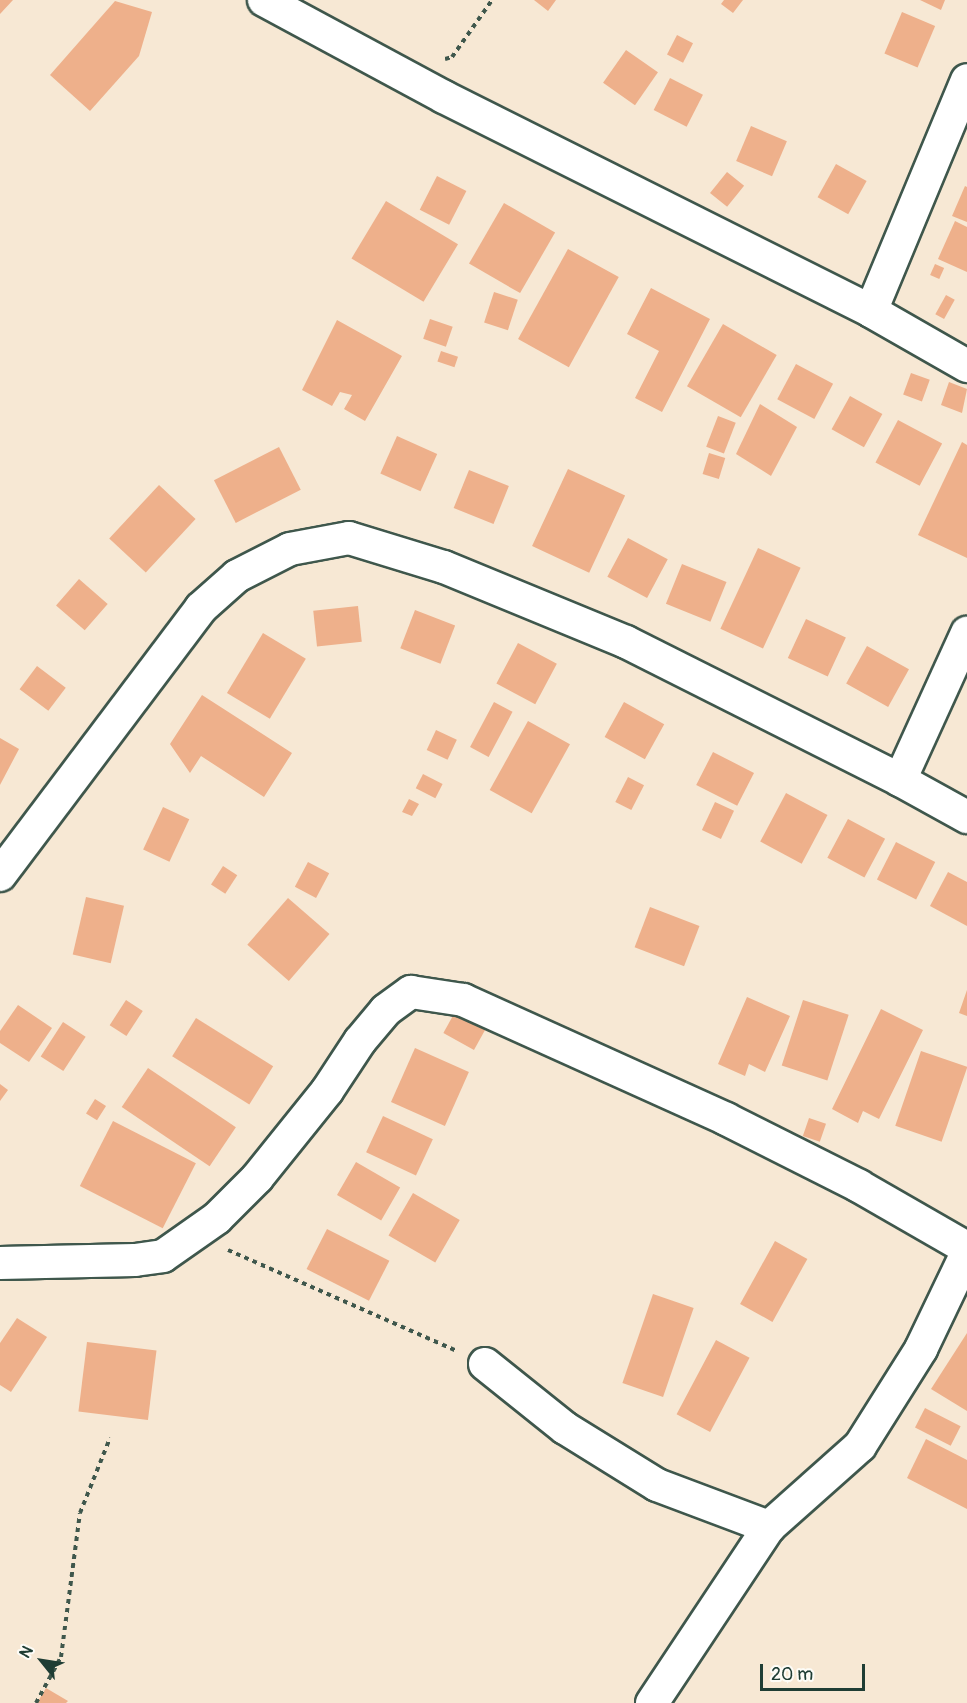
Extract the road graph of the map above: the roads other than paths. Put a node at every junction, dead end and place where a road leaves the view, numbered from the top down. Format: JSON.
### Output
{"nodes":[{"id":1,"x":264,"y":0,"type":"edge"},
{"id":2,"x":967,"y":80,"type":"edge"},
{"id":3,"x":871,"y":311,"type":"junction"},
{"id":4,"x":967,"y":366,"type":"edge"},
{"id":5,"x":967,"y":633,"type":"edge"},
{"id":6,"x":900,"y":780,"type":"junction"},
{"id":7,"x":967,"y":817,"type":"edge"},
{"id":8,"x":0,"y":875,"type":"edge"},
{"id":9,"x":967,"y":1248,"type":"edge"},
{"id":10,"x":967,"y":1253,"type":"edge"},
{"id":11,"x":0,"y":1263,"type":"edge"},
{"id":12,"x":485,"y":1364,"type":"road end"},
{"id":13,"x":769,"y":1527,"type":"junction"},
{"id":14,"x":652,"y":1703,"type":"edge"}],
"edges":[{"from":1,"to":3,"type":"street"},
{"from":2,"to":3,"type":"street"},
{"from":3,"to":4,"type":"street"},
{"from":5,"to":6,"type":"street"},
{"from":6,"to":7,"type":"street"},
{"from":6,"to":8,"type":"street"},
{"from":9,"to":11,"type":"street"},
{"from":10,"to":13,"type":"street"},
{"from":12,"to":13,"type":"street"},
{"from":13,"to":14,"type":"street"}]}
